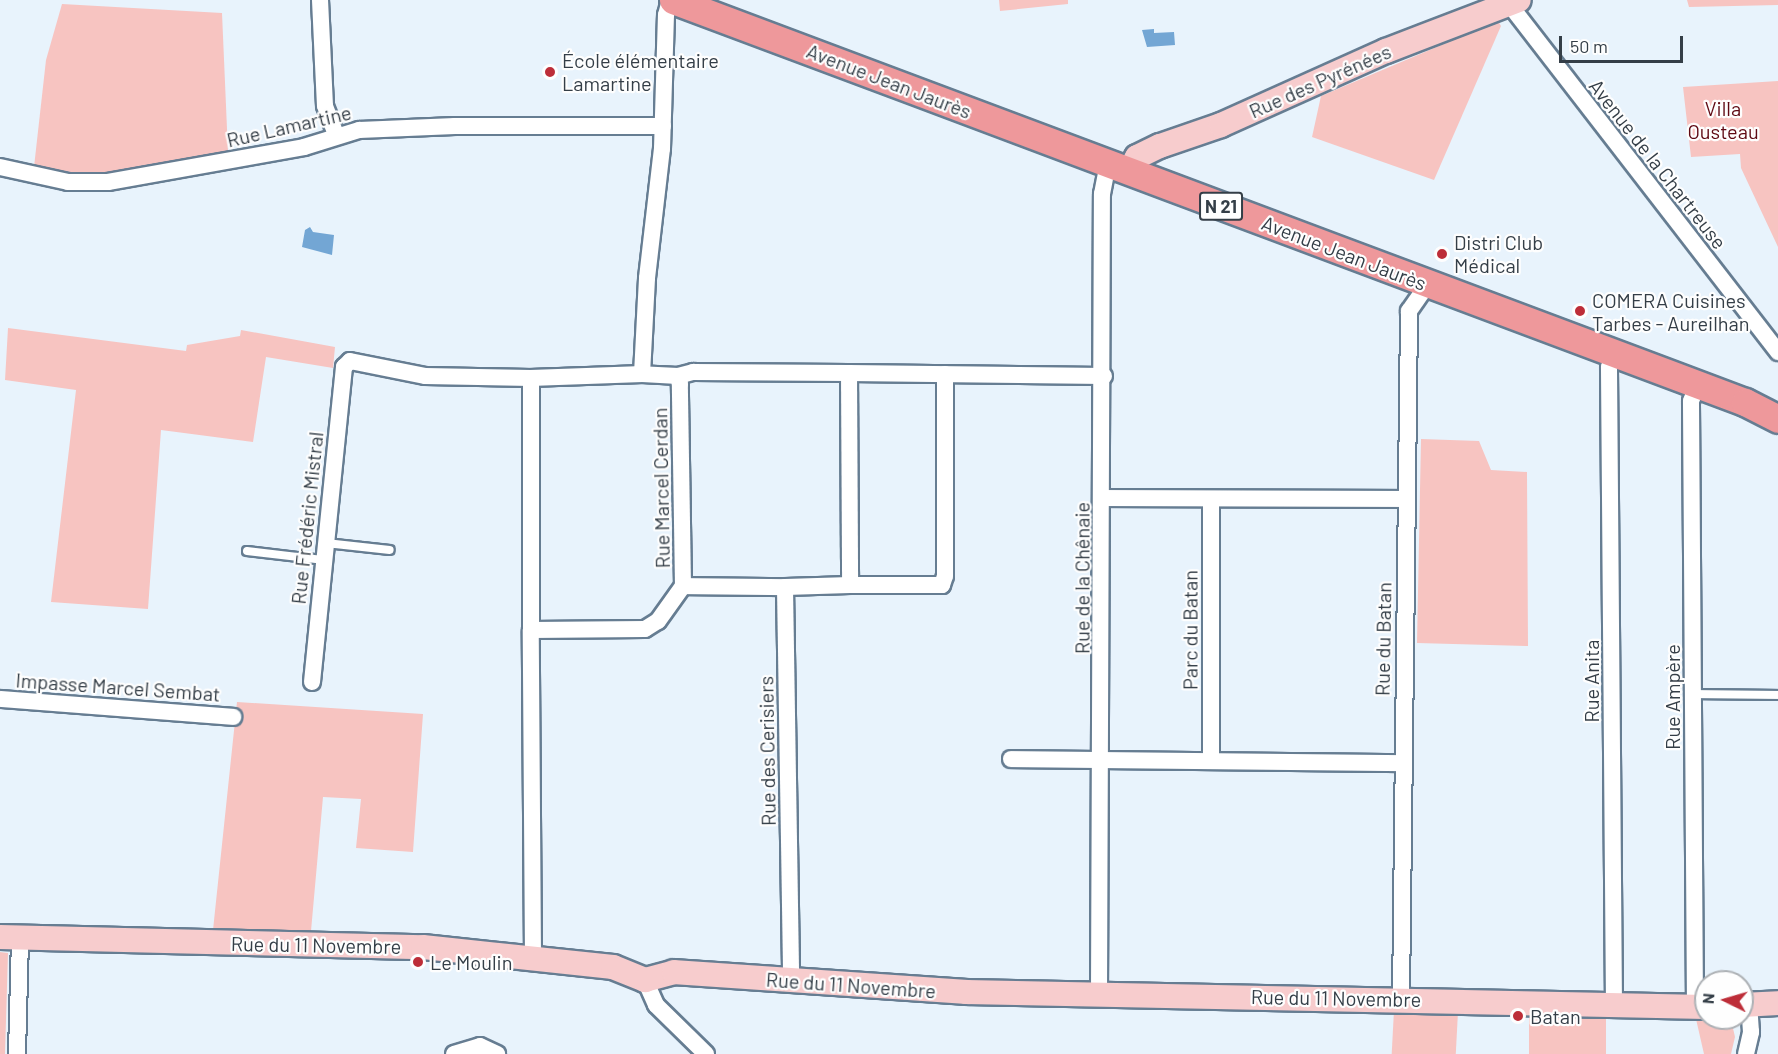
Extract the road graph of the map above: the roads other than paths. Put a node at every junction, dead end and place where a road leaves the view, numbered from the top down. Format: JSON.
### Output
{"nodes":[{"id":1,"x":320,"y":0,"type":"edge"},
{"id":2,"x":671,"y":0,"type":"edge"},
{"id":3,"x":1511,"y":1,"type":"edge"},
{"id":4,"x":663,"y":126,"type":"junction"},
{"id":5,"x":336,"y":135,"type":"junction"},
{"id":6,"x":0,"y":167,"type":"edge"},
{"id":7,"x":1118,"y":167,"type":"junction"},
{"id":8,"x":1427,"y":285,"type":"junction"},
{"id":9,"x":1778,"y":352,"type":"edge"},
{"id":10,"x":1614,"y":356,"type":"junction"},
{"id":11,"x":642,"y":374,"type":"junction"},
{"id":12,"x":849,"y":374,"type":"junction"},
{"id":13,"x":945,"y":374,"type":"junction"},
{"id":14,"x":678,"y":376,"type":"junction"},
{"id":15,"x":1104,"y":376,"type":"junction"},
{"id":16,"x":531,"y":378,"type":"junction"},
{"id":17,"x":1697,"y":386,"type":"junction"},
{"id":18,"x":1778,"y":419,"type":"edge"},
{"id":19,"x":1103,"y":498,"type":"junction"},
{"id":20,"x":1211,"y":499,"type":"junction"},
{"id":21,"x":1406,"y":499,"type":"junction"},
{"id":22,"x":326,"y":543,"type":"junction"},
{"id":23,"x":390,"y":550,"type":"dead end"},
{"id":24,"x":247,"y":551,"type":"dead end"},
{"id":25,"x":324,"y":560,"type":"junction"},
{"id":26,"x":850,"y":585,"type":"junction"},
{"id":27,"x":683,"y":586,"type":"junction"},
{"id":28,"x":785,"y":587,"type":"junction"},
{"id":29,"x":531,"y":630,"type":"junction"},
{"id":30,"x":312,"y":682,"type":"dead end"},
{"id":31,"x":1693,"y":694,"type":"junction"},
{"id":32,"x":1778,"y":695,"type":"edge"},
{"id":33,"x":0,"y":699,"type":"edge"},
{"id":34,"x":233,"y":717,"type":"dead end"},
{"id":35,"x":1011,"y":759,"type":"dead end"},
{"id":36,"x":1102,"y":760,"type":"junction"},
{"id":37,"x":1211,"y":761,"type":"junction"},
{"id":38,"x":1402,"y":763,"type":"junction"},
{"id":39,"x":10,"y":938,"type":"edge"},
{"id":40,"x":533,"y":957,"type":"junction"},
{"id":41,"x":1700,"y":970,"type":"edge"},
{"id":42,"x":645,"y":980,"type":"junction"},
{"id":43,"x":791,"y":980,"type":"junction"},
{"id":44,"x":1099,"y":994,"type":"junction"},
{"id":45,"x":1401,"y":999,"type":"junction"},
{"id":46,"x":1778,"y":1003,"type":"edge"},
{"id":47,"x":1754,"y":1004,"type":"edge"},
{"id":48,"x":1614,"y":1007,"type":"junction"},
{"id":49,"x":1694,"y":1008,"type":"edge"},
{"id":50,"x":1751,"y":1030,"type":"edge"},
{"id":51,"x":17,"y":1054,"type":"edge"},
{"id":52,"x":454,"y":1054,"type":"edge"},
{"id":53,"x":496,"y":1054,"type":"edge"},
{"id":54,"x":706,"y":1054,"type":"edge"},
{"id":55,"x":1746,"y":1054,"type":"edge"}],
"edges":[{"from":1,"to":5,"type":"street"},
{"from":2,"to":4,"type":"street"},
{"from":2,"to":7,"type":"main road","name":"Avenue Jean Jaurès","number":"N 21"},
{"from":3,"to":7,"type":"street","name":"Rue des Pyrénées"},
{"from":3,"to":9,"type":"street","name":"Avenue de la Chartreuse"},
{"from":4,"to":5,"type":"street","name":"Rue Lamartine"},
{"from":4,"to":11,"type":"street"},
{"from":5,"to":6,"type":"street","name":"Rue Lamartine"},
{"from":7,"to":8,"type":"main road","name":"Avenue Jean Jaurès","number":"N 21"},
{"from":7,"to":15,"type":"street","name":"Rue de la Chênaie"},
{"from":8,"to":10,"type":"main road","name":"Avenue Jean Jaurès","number":"N 21"},
{"from":8,"to":21,"type":"street","name":"Rue du Batan"},
{"from":10,"to":17,"type":"main road","name":"Avenue Jean Jaurès","number":"N 21"},
{"from":10,"to":48,"type":"street","name":"Rue Anita"},
{"from":11,"to":14,"type":"street"},
{"from":11,"to":16,"type":"street"},
{"from":12,"to":13,"type":"street"},
{"from":12,"to":14,"type":"street"},
{"from":12,"to":26,"type":"street"},
{"from":13,"to":15,"type":"street"},
{"from":13,"to":26,"type":"street"},
{"from":14,"to":27,"type":"street","name":"Rue Marcel Cerdan"},
{"from":15,"to":19,"type":"street","name":"Rue de la Chênaie"},
{"from":16,"to":22,"type":"street","name":"Rue Frédéric Mistral"},
{"from":16,"to":29,"type":"street"},
{"from":17,"to":18,"type":"main road","name":"Avenue Jean Jaurès","number":"N 21"},
{"from":17,"to":31,"type":"street","name":"Rue Ampère"},
{"from":19,"to":20,"type":"street"},
{"from":19,"to":36,"type":"street","name":"Rue de la Chênaie"},
{"from":20,"to":21,"type":"street"},
{"from":20,"to":37,"type":"street","name":"Parc du Batan"},
{"from":21,"to":38,"type":"street","name":"Rue du Batan"},
{"from":22,"to":23,"type":"lane"},
{"from":22,"to":25,"type":"street","name":"Rue Frédéric Mistral"},
{"from":24,"to":25,"type":"lane"},
{"from":25,"to":30,"type":"street","name":"Rue Frédéric Mistral"},
{"from":26,"to":28,"type":"street"},
{"from":27,"to":28,"type":"street"},
{"from":27,"to":29,"type":"street","name":"Rue Marcel Cerdan"},
{"from":28,"to":43,"type":"street","name":"Rue des Cerisiers"},
{"from":29,"to":40,"type":"street"},
{"from":31,"to":32,"type":"lane"},
{"from":31,"to":41,"type":"street","name":"Rue Ampère"},
{"from":33,"to":34,"type":"street","name":"Impasse Marcel Sembat"},
{"from":35,"to":36,"type":"street"},
{"from":36,"to":37,"type":"street"},
{"from":36,"to":44,"type":"street","name":"Rue de la Chênaie"},
{"from":37,"to":38,"type":"street"},
{"from":38,"to":45,"type":"street","name":"Rue du Batan"},
{"from":39,"to":40,"type":"street","name":"Rue du 11 Novembre"},
{"from":39,"to":51,"type":"street"},
{"from":40,"to":42,"type":"street","name":"Rue du 11 Novembre"},
{"from":42,"to":43,"type":"street","name":"Rue du 11 Novembre"},
{"from":42,"to":54,"type":"street"},
{"from":43,"to":44,"type":"street","name":"Rue du 11 Novembre"},
{"from":44,"to":45,"type":"street","name":"Rue du 11 Novembre"},
{"from":45,"to":48,"type":"street","name":"Rue du 11 Novembre"},
{"from":46,"to":47,"type":"street"},
{"from":48,"to":49,"type":"street","name":"Rue du 11 Novembre"},
{"from":50,"to":55,"type":"street"},
{"from":52,"to":53,"type":"street"}]}
